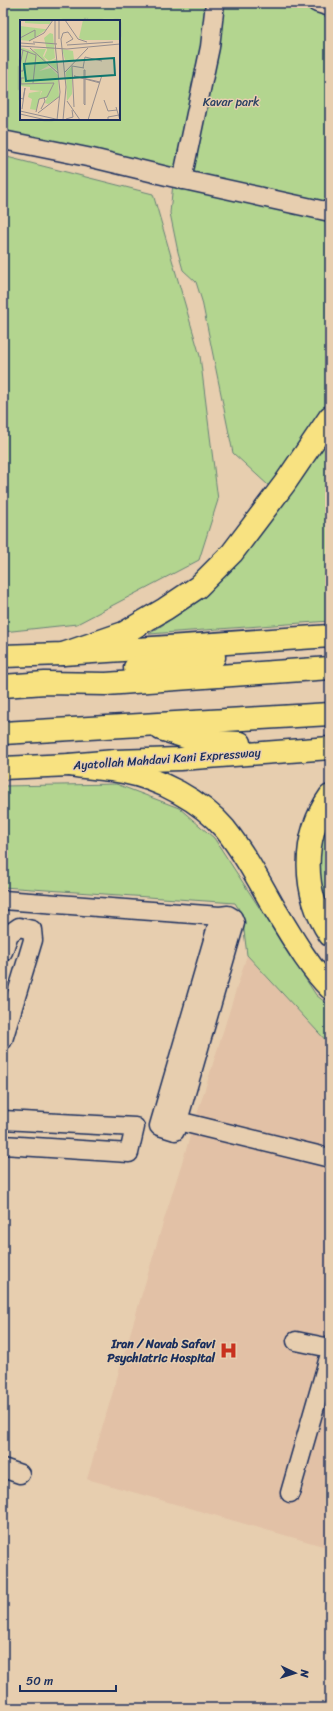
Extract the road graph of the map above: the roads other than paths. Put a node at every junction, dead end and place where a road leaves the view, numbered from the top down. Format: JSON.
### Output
{"nodes":[{"id":1,"x":215,"y":3,"type":"edge"},
{"id":2,"x":317,"y":3,"type":"edge"},
{"id":3,"x":330,"y":7,"type":"edge"},
{"id":4,"x":3,"y":140,"type":"edge"},
{"id":5,"x":182,"y":180,"type":"junction"},
{"id":6,"x":330,"y":212,"type":"edge"},
{"id":7,"x":330,"y":417,"type":"edge"},
{"id":8,"x":330,"y":636,"type":"edge"},
{"id":9,"x":280,"y":640,"type":"junction"},
{"id":10,"x":63,"y":654,"type":"junction"},
{"id":11,"x":3,"y":656,"type":"edge"},
{"id":12,"x":330,"y":668,"type":"edge"},
{"id":13,"x":45,"y":683,"type":"junction"},
{"id":14,"x":3,"y":686,"type":"edge"},
{"id":15,"x":330,"y":714,"type":"edge"},
{"id":16,"x":148,"y":725,"type":"junction"},
{"id":17,"x":3,"y":733,"type":"edge"},
{"id":18,"x":323,"y":748,"type":"edge"},
{"id":19,"x":69,"y":765,"type":"junction"},
{"id":20,"x":3,"y":768,"type":"edge"},
{"id":21,"x":330,"y":796,"type":"edge"},
{"id":22,"x":3,"y":900,"type":"edge"},
{"id":23,"x":330,"y":935,"type":"edge"},
{"id":24,"x":3,"y":952,"type":"edge"},
{"id":25,"x":330,"y":988,"type":"edge"},
{"id":26,"x":8,"y":1004,"type":"edge"},
{"id":27,"x":3,"y":1040,"type":"edge"},
{"id":28,"x":3,"y":1120,"type":"edge"},
{"id":29,"x":3,"y":1145,"type":"edge"},
{"id":30,"x":330,"y":1158,"type":"edge"},
{"id":31,"x":296,"y":1341,"type":"dead end"},
{"id":32,"x":330,"y":1348,"type":"edge"},
{"id":33,"x":330,"y":1354,"type":"edge"},
{"id":34,"x":3,"y":1468,"type":"edge"},
{"id":35,"x":20,"y":1474,"type":"dead end"},
{"id":36,"x":290,"y":1494,"type":"dead end"}],
"edges":[{"from":1,"to":5,"type":"lane"},
{"from":2,"to":3,"type":"lane"},
{"from":4,"to":5,"type":"lane"},
{"from":5,"to":6,"type":"lane"},
{"from":7,"to":10,"type":"highway"},
{"from":8,"to":9,"type":"highway"},
{"from":9,"to":10,"type":"highway"},
{"from":9,"to":13,"type":"highway"},
{"from":10,"to":11,"type":"highway"},
{"from":12,"to":13,"type":"highway"},
{"from":13,"to":14,"type":"highway"},
{"from":15,"to":16,"type":"highway"},
{"from":16,"to":17,"type":"highway"},
{"from":16,"to":18,"type":"highway"},
{"from":18,"to":19,"type":"highway","name":"Ayatollah Mahdavi Kani Expressway"},
{"from":19,"to":20,"type":"highway","name":"Ayatollah Mahdavi Kani Expressway"},
{"from":19,"to":25,"type":"highway"},
{"from":21,"to":23,"type":"highway"},
{"from":22,"to":30,"type":"lane"},
{"from":24,"to":26,"type":"lane"},
{"from":26,"to":27,"type":"lane"},
{"from":28,"to":29,"type":"lane"},
{"from":31,"to":32,"type":"lane"},
{"from":33,"to":36,"type":"lane"},
{"from":34,"to":35,"type":"lane"}]}
